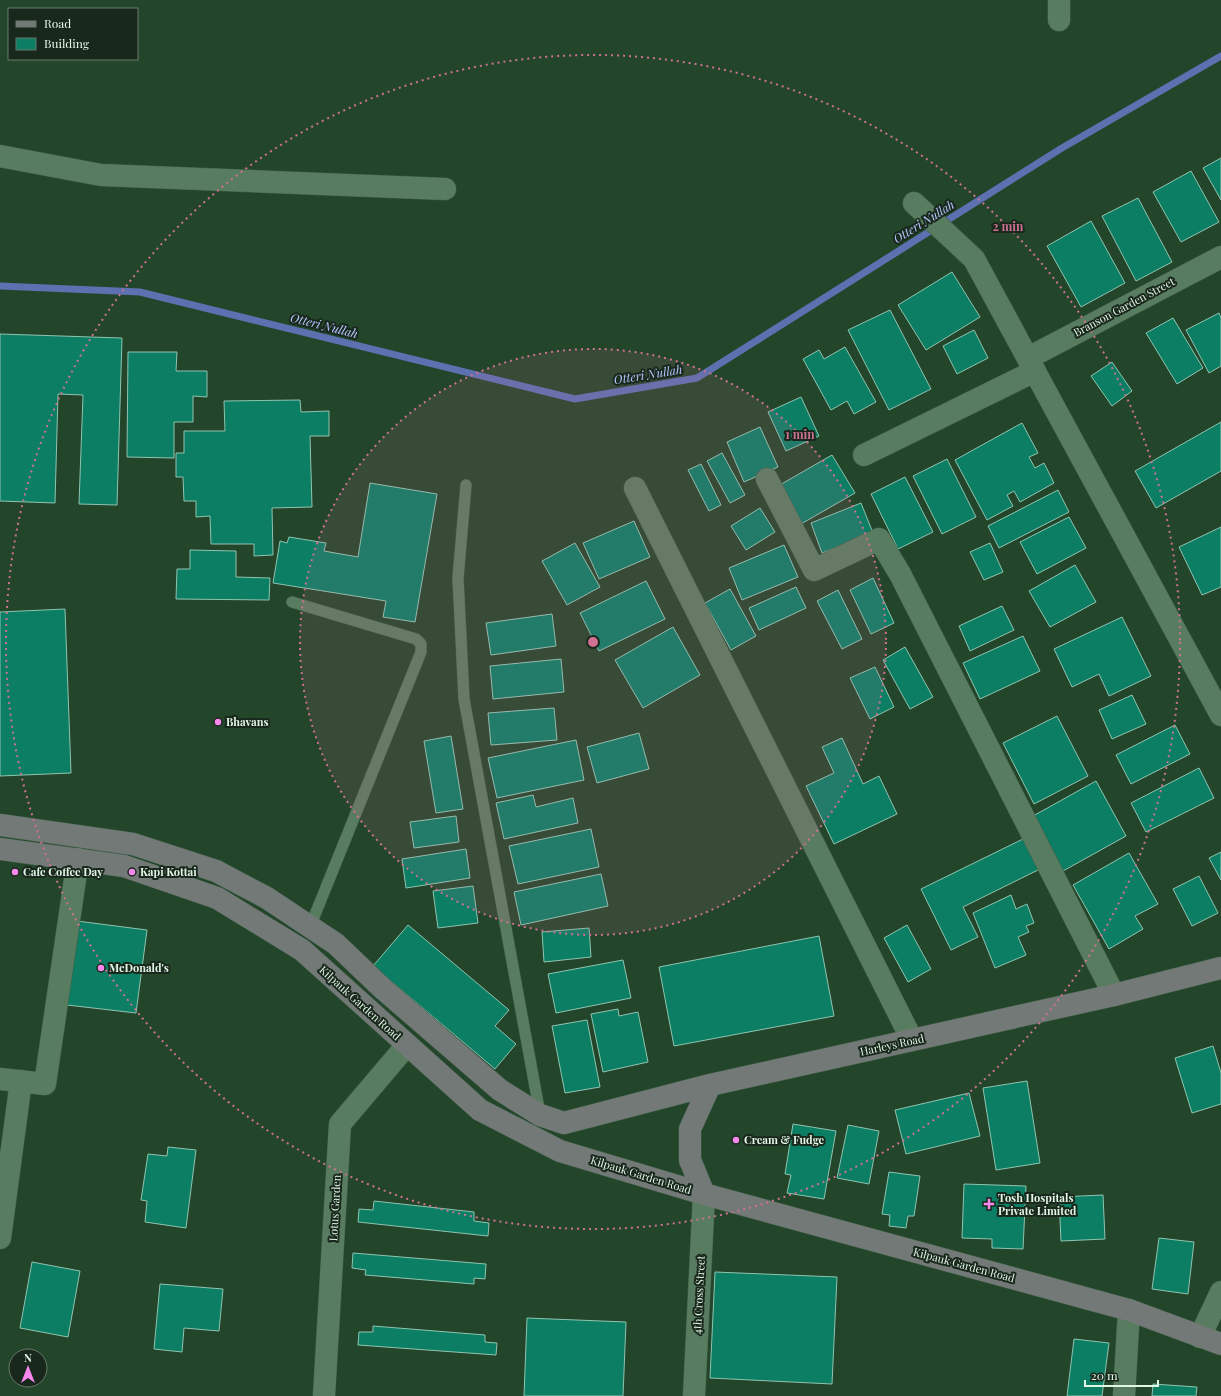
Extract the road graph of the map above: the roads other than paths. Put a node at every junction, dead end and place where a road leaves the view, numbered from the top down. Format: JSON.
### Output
{"nodes":[{"id":1,"x":0,"y":156,"type":"edge"},
{"id":2,"x":445,"y":189,"type":"dead end"},
{"id":3,"x":914,"y":204,"type":"dead end"},
{"id":4,"x":1221,"y":257,"type":"edge"},
{"id":5,"x":1031,"y":364,"type":"junction"},
{"id":6,"x":864,"y":455,"type":"dead end"},
{"id":7,"x":767,"y":479,"type":"dead end"},
{"id":8,"x":466,"y":485,"type":"dead end"},
{"id":9,"x":635,"y":488,"type":"dead end"},
{"id":10,"x":292,"y":602,"type":"dead end"},
{"id":11,"x":1221,"y":715,"type":"edge"},
{"id":12,"x":0,"y":825,"type":"edge"},
{"id":13,"x":0,"y":849,"type":"edge"},
{"id":14,"x":78,"y":859,"type":"junction"},
{"id":15,"x":310,"y":927,"type":"junction"},
{"id":16,"x":1221,"y":968,"type":"edge"},
{"id":17,"x":1114,"y":995,"type":"junction"},
{"id":18,"x":912,"y":1040,"type":"junction"},
{"id":19,"x":407,"y":1045,"type":"junction"},
{"id":20,"x":10,"y":1080,"type":"edge"},
{"id":21,"x":710,"y":1085,"type":"junction"},
{"id":22,"x":540,"y":1114,"type":"junction"},
{"id":23,"x":704,"y":1194,"type":"junction"},
{"id":24,"x":0,"y":1238,"type":"edge"},
{"id":25,"x":1221,"y":1292,"type":"edge"},
{"id":26,"x":1129,"y":1310,"type":"junction"},
{"id":27,"x":1200,"y":1336,"type":"junction"},
{"id":28,"x":1221,"y":1344,"type":"edge"},
{"id":29,"x":324,"y":1396,"type":"edge"},
{"id":30,"x":694,"y":1396,"type":"edge"},
{"id":31,"x":1124,"y":1396,"type":"edge"}],
"edges":[{"from":1,"to":2,"type":"street"},
{"from":3,"to":5,"type":"street"},
{"from":4,"to":5,"type":"street","name":"Branson Garden Street"},
{"from":5,"to":6,"type":"street","name":"Branson Garden Street"},
{"from":5,"to":11,"type":"street"},
{"from":7,"to":17,"type":"street"},
{"from":8,"to":22,"type":"lane"},
{"from":9,"to":18,"type":"street"},
{"from":10,"to":15,"type":"lane"},
{"from":12,"to":15,"type":"main road"},
{"from":13,"to":14,"type":"main road","name":"Kilpauk Garden Road"},
{"from":14,"to":19,"type":"main road","name":"Kilpauk Garden Road"},
{"from":14,"to":20,"type":"street"},
{"from":15,"to":22,"type":"main road"},
{"from":16,"to":17,"type":"main road","name":"Harleys Road"},
{"from":17,"to":18,"type":"main road","name":"Harleys Road"},
{"from":18,"to":21,"type":"main road","name":"Harleys Road"},
{"from":19,"to":23,"type":"main road","name":"Kilpauk Garden Road"},
{"from":19,"to":29,"type":"street","name":"Lotus Garden"},
{"from":20,"to":24,"type":"street"},
{"from":21,"to":22,"type":"main road","name":"Harleys Road"},
{"from":21,"to":23,"type":"main road","name":"Kilpauk Garden Road"},
{"from":23,"to":26,"type":"main road","name":"Kilpauk Garden Road"},
{"from":23,"to":30,"type":"street","name":"4th Cross Street"},
{"from":25,"to":27,"type":"street"},
{"from":26,"to":27,"type":"main road","name":"Kilpauk Garden Road"},
{"from":26,"to":31,"type":"street"},
{"from":27,"to":28,"type":"main road","name":"Kilpauk Garden Road"}]}
